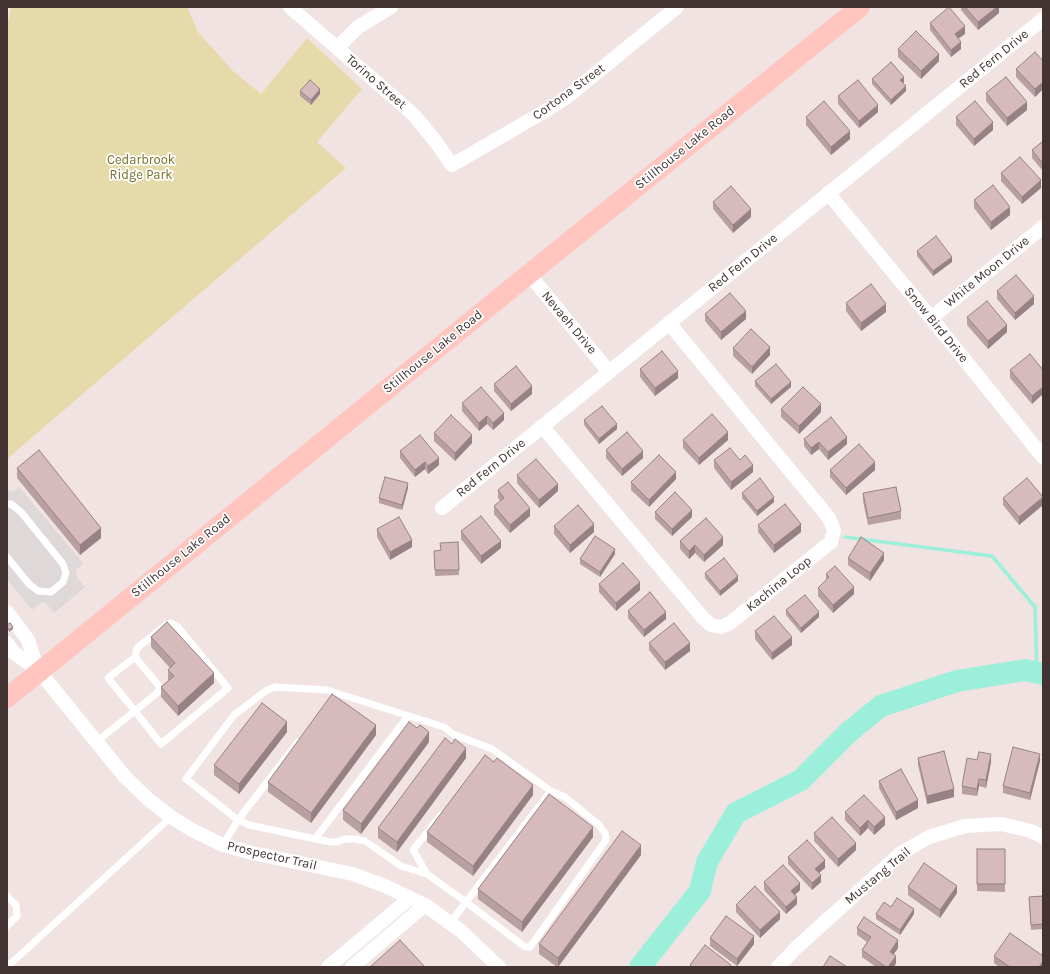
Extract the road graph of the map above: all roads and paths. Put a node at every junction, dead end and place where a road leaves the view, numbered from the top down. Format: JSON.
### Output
{"nodes":[{"id":1,"x":290,"y":7,"type":"edge"},
{"id":2,"x":392,"y":7,"type":"edge"},
{"id":3,"x":677,"y":7,"type":"edge"},
{"id":4,"x":860,"y":7,"type":"edge"},
{"id":5,"x":1043,"y":19,"type":"edge"},
{"id":6,"x":337,"y":48,"type":"junction"},
{"id":7,"x":452,"y":165,"type":"joint"},
{"id":8,"x":828,"y":193,"type":"junction"},
{"id":9,"x":1043,"y":227,"type":"edge"},
{"id":10,"x":529,"y":274,"type":"junction"},
{"id":11,"x":931,"y":318,"type":"junction"},
{"id":12,"x":669,"y":323,"type":"junction"},
{"id":13,"x":610,"y":372,"type":"junction"},
{"id":14,"x":542,"y":426,"type":"junction"},
{"id":15,"x":1038,"y":440,"type":"edge"},
{"id":16,"x":1043,"y":457,"type":"edge"},
{"id":17,"x":7,"y":504,"type":"edge"},
{"id":18,"x":442,"y":508,"type":"dead end"},
{"id":19,"x":7,"y":557,"type":"edge"},
{"id":20,"x":7,"y":612,"type":"edge"},
{"id":21,"x":7,"y":643,"type":"edge"},
{"id":22,"x":135,"y":656,"type":"junction"},
{"id":23,"x":39,"y":671,"type":"junction"},
{"id":24,"x":336,"y":692,"type":"junction"},
{"id":25,"x":7,"y":698,"type":"edge"},
{"id":26,"x":331,"y":699,"type":"edge"},
{"id":27,"x":134,"y":711,"type":"junction"},
{"id":28,"x":408,"y":716,"type":"junction"},
{"id":29,"x":301,"y":737,"type":"edge"},
{"id":30,"x":96,"y":742,"type":"junction"},
{"id":31,"x":551,"y":791,"type":"junction"},
{"id":32,"x":446,"y":808,"type":"edge"},
{"id":33,"x":171,"y":817,"type":"junction"},
{"id":34,"x":238,"y":820,"type":"junction"},
{"id":35,"x":1043,"y":837,"type":"edge"},
{"id":36,"x":315,"y":839,"type":"junction"},
{"id":37,"x":223,"y":845,"type":"junction"},
{"id":38,"x":427,"y":874,"type":"junction"},
{"id":39,"x":7,"y":896,"type":"edge"},
{"id":40,"x":410,"y":898,"type":"junction"},
{"id":41,"x":466,"y":902,"type":"junction"},
{"id":42,"x":425,"y":905,"type":"junction"},
{"id":43,"x":450,"y":923,"type":"junction"},
{"id":44,"x":7,"y":926,"type":"edge"},
{"id":45,"x":7,"y":967,"type":"edge"},
{"id":46,"x":328,"y":967,"type":"edge"},
{"id":47,"x":352,"y":967,"type":"edge"},
{"id":48,"x":499,"y":967,"type":"edge"},
{"id":49,"x":778,"y":967,"type":"edge"}],
"edges":[{"from":1,"to":6,"type":"street","name":"Torino Street"},
{"from":2,"to":6,"type":"street"},
{"from":3,"to":7,"type":"street","name":"Cortona Street"},
{"from":4,"to":10,"type":"main road","name":"Stillhouse Lake Road"},
{"from":5,"to":8,"type":"street","name":"Red Fern Drive"},
{"from":6,"to":7,"type":"street","name":"Torino Street"},
{"from":8,"to":11,"type":"street","name":"Snow Bird Drive"},
{"from":8,"to":12,"type":"street","name":"Red Fern Drive"},
{"from":9,"to":11,"type":"street","name":"White Moon Drive"},
{"from":10,"to":13,"type":"street","name":"Nevaeh Drive"},
{"from":10,"to":23,"type":"main road","name":"Stillhouse Lake Road"},
{"from":11,"to":15,"type":"street","name":"Snow Bird Drive"},
{"from":12,"to":13,"type":"street","name":"Red Fern Drive"},
{"from":12,"to":14,"type":"street","name":"Kachina Loop"},
{"from":13,"to":14,"type":"street","name":"Red Fern Drive"},
{"from":14,"to":18,"type":"street","name":"Red Fern Drive"},
{"from":15,"to":16,"type":"street","name":"Snow Bird Drive"},
{"from":17,"to":19,"type":"lane"},
{"from":20,"to":23,"type":"street","name":"Prospector Trail"},
{"from":21,"to":23,"type":"street","name":"Prospector Trail"},
{"from":22,"to":27,"type":"lane"},
{"from":22,"to":27,"type":"lane"},
{"from":22,"to":27,"type":"lane"},
{"from":23,"to":25,"type":"main road","name":"Stillhouse Lake Road"},
{"from":23,"to":30,"type":"street","name":"Prospector Trail"},
{"from":24,"to":26,"type":"lane"},
{"from":24,"to":28,"type":"lane"},
{"from":24,"to":34,"type":"lane"},
{"from":27,"to":30,"type":"lane"},
{"from":28,"to":31,"type":"lane"},
{"from":28,"to":36,"type":"lane"},
{"from":29,"to":34,"type":"lane"},
{"from":30,"to":33,"type":"street","name":"Prospector Trail"},
{"from":31,"to":41,"type":"lane"},
{"from":31,"to":41,"type":"lane"},
{"from":32,"to":38,"type":"lane"},
{"from":33,"to":37,"type":"street","name":"Prospector Trail"},
{"from":33,"to":45,"type":"lane"},
{"from":34,"to":36,"type":"lane"},
{"from":34,"to":37,"type":"lane"},
{"from":35,"to":49,"type":"street","name":"Mustang Trail"},
{"from":36,"to":38,"type":"lane"},
{"from":37,"to":40,"type":"street","name":"Prospector Trail"},
{"from":38,"to":41,"type":"lane"},
{"from":39,"to":44,"type":"lane"},
{"from":40,"to":42,"type":"street","name":"Prospector Trail"},
{"from":40,"to":46,"type":"street"},
{"from":41,"to":43,"type":"lane"},
{"from":42,"to":43,"type":"street","name":"Prospector Trail"},
{"from":42,"to":47,"type":"street"},
{"from":43,"to":48,"type":"street","name":"Prospector Trail"}]}
